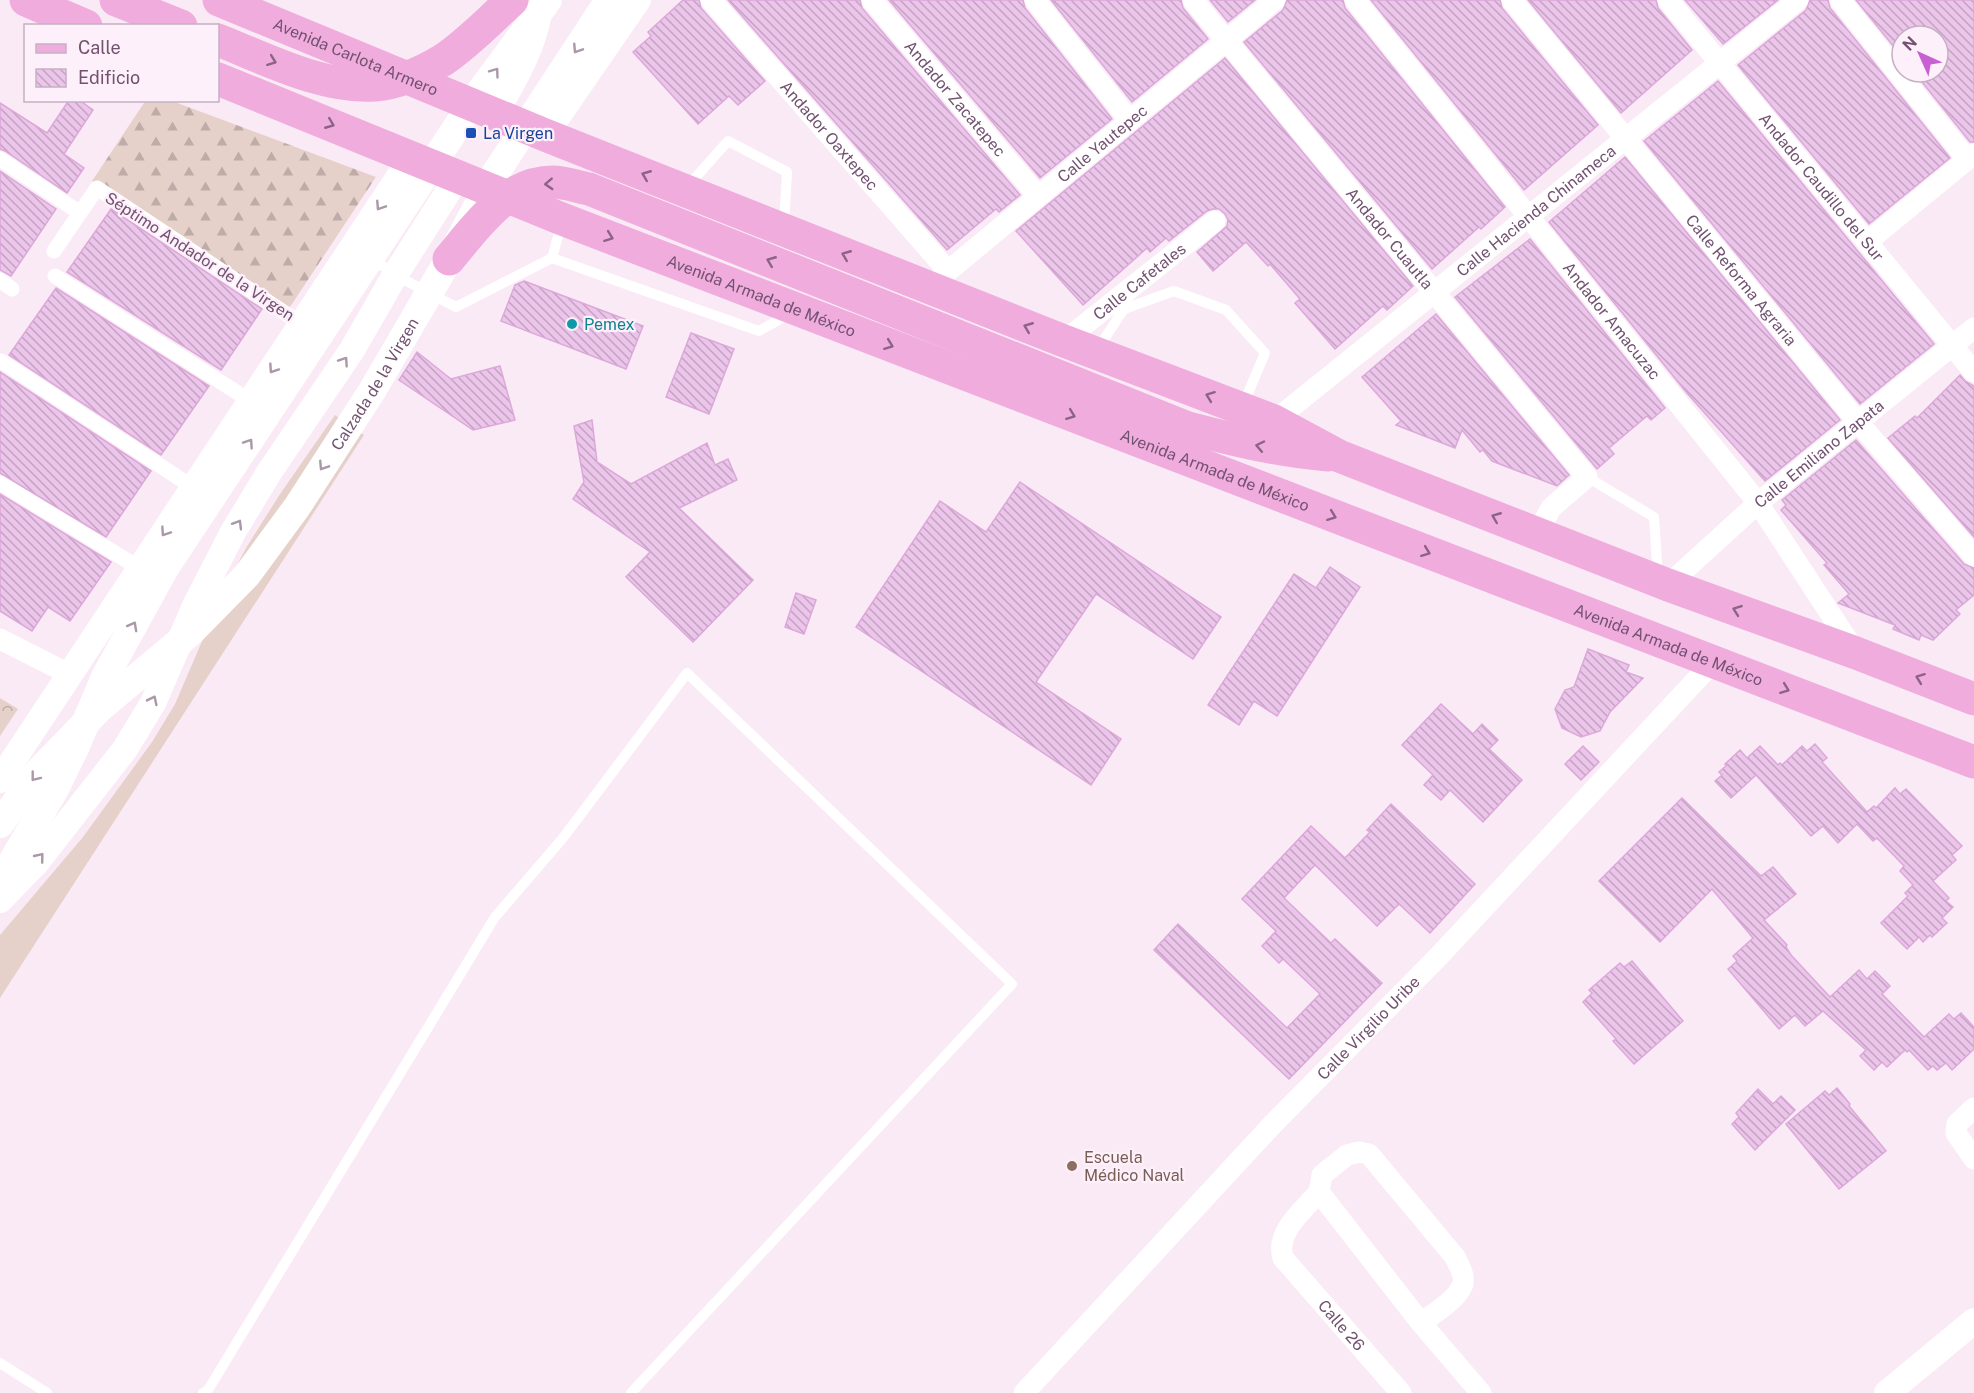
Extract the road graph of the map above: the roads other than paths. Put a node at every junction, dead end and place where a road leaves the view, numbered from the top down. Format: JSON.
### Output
{"nodes":[{"id":1,"x":26,"y":0,"type":"edge"},
{"id":2,"x":116,"y":0,"type":"edge"},
{"id":3,"x":219,"y":0,"type":"edge"},
{"id":4,"x":512,"y":0,"type":"edge"},
{"id":5,"x":542,"y":0,"type":"edge"},
{"id":6,"x":548,"y":0,"type":"edge"},
{"id":7,"x":609,"y":0,"type":"edge"},
{"id":8,"x":638,"y":0,"type":"edge"},
{"id":9,"x":711,"y":0,"type":"edge"},
{"id":10,"x":872,"y":0,"type":"edge"},
{"id":11,"x":1035,"y":0,"type":"edge"},
{"id":12,"x":1193,"y":0,"type":"edge"},
{"id":13,"x":1275,"y":0,"type":"edge"},
{"id":14,"x":1355,"y":0,"type":"edge"},
{"id":15,"x":1512,"y":0,"type":"edge"},
{"id":16,"x":1668,"y":0,"type":"edge"},
{"id":17,"x":1798,"y":0,"type":"edge"},
{"id":18,"x":1840,"y":0,"type":"edge"},
{"id":19,"x":81,"y":24,"type":"edge"},
{"id":20,"x":176,"y":24,"type":"edge"},
{"id":21,"x":219,"y":40,"type":"edge"},
{"id":22,"x":1226,"y":41,"type":"junction"},
{"id":23,"x":1720,"y":63,"type":"junction"},
{"id":24,"x":219,"y":78,"type":"edge"},
{"id":25,"x":495,"y":114,"type":"junction"},
{"id":26,"x":1130,"y":120,"type":"junction"},
{"id":27,"x":545,"y":135,"type":"junction"},
{"id":28,"x":1626,"y":138,"type":"junction"},
{"id":29,"x":1970,"y":156,"type":"edge"},
{"id":30,"x":412,"y":157,"type":"junction"},
{"id":31,"x":0,"y":159,"type":"edge"},
{"id":32,"x":458,"y":176,"type":"junction"},
{"id":33,"x":684,"y":190,"type":"junction"},
{"id":34,"x":1038,"y":196,"type":"junction"},
{"id":35,"x":80,"y":213,"type":"junction"},
{"id":36,"x":1528,"y":217,"type":"junction"},
{"id":37,"x":562,"y":219,"type":"junction"},
{"id":38,"x":1215,"y":220,"type":"dead end"},
{"id":39,"x":783,"y":230,"type":"junction"},
{"id":40,"x":1867,"y":242,"type":"junction"},
{"id":41,"x":355,"y":246,"type":"junction"},
{"id":42,"x":54,"y":251,"type":"dead end"},
{"id":43,"x":552,"y":258,"type":"junction"},
{"id":44,"x":449,"y":259,"type":"junction"},
{"id":45,"x":394,"y":275,"type":"junction"},
{"id":46,"x":55,"y":276,"type":"dead end"},
{"id":47,"x":939,"y":279,"type":"junction"},
{"id":48,"x":1434,"y":292,"type":"junction"},
{"id":49,"x":798,"y":309,"type":"junction"},
{"id":50,"x":303,"y":325,"type":"junction"},
{"id":51,"x":1974,"y":328,"type":"edge"},
{"id":52,"x":1064,"y":341,"type":"junction"},
{"id":53,"x":1953,"y":346,"type":"junction"},
{"id":54,"x":1096,"y":352,"type":"junction"},
{"id":55,"x":1,"y":361,"type":"edge"},
{"id":56,"x":1974,"y":372,"type":"edge"},
{"id":57,"x":1242,"y":408,"type":"junction"},
{"id":58,"x":259,"y":410,"type":"junction"},
{"id":59,"x":1274,"y":421,"type":"junction"},
{"id":60,"x":1858,"y":422,"type":"junction"},
{"id":61,"x":1339,"y":456,"type":"junction"},
{"id":62,"x":1587,"y":477,"type":"junction"},
{"id":63,"x":0,"y":483,"type":"edge"},
{"id":64,"x":194,"y":488,"type":"junction"},
{"id":65,"x":1758,"y":503,"type":"junction"},
{"id":66,"x":1537,"y":534,"type":"junction"},
{"id":67,"x":1974,"y":556,"type":"edge"},
{"id":68,"x":141,"y":569,"type":"junction"},
{"id":69,"x":1663,"y":583,"type":"junction"},
{"id":70,"x":0,"y":639,"type":"edge"},
{"id":71,"x":1856,"y":653,"type":"junction"},
{"id":72,"x":1714,"y":661,"type":"junction"},
{"id":73,"x":69,"y":674,"type":"junction"},
{"id":74,"x":1974,"y":699,"type":"edge"},
{"id":75,"x":1974,"y":762,"type":"edge"},
{"id":76,"x":0,"y":780,"type":"edge"},
{"id":77,"x":0,"y":824,"type":"edge"},
{"id":78,"x":0,"y":882,"type":"edge"},
{"id":79,"x":0,"y":900,"type":"edge"},
{"id":80,"x":1974,"y":1108,"type":"edge"},
{"id":81,"x":1974,"y":1159,"type":"edge"},
{"id":82,"x":1319,"y":1192,"type":"junction"},
{"id":83,"x":1974,"y":1322,"type":"edge"},
{"id":84,"x":1421,"y":1323,"type":"junction"},
{"id":85,"x":0,"y":1363,"type":"edge"},
{"id":86,"x":210,"y":1392,"type":"edge"},
{"id":87,"x":47,"y":1393,"type":"edge"},
{"id":88,"x":631,"y":1393,"type":"edge"},
{"id":89,"x":1024,"y":1393,"type":"edge"},
{"id":90,"x":1401,"y":1393,"type":"edge"},
{"id":91,"x":1481,"y":1393,"type":"edge"},
{"id":92,"x":1887,"y":1393,"type":"edge"}],
"edges":[{"from":1,"to":19,"type":"main road"},
{"from":2,"to":20,"type":"main road"},
{"from":3,"to":25,"type":"main road","name":"Avenida Carlota Armero"},
{"from":21,"to":4,"type":"main road","one_way":true},
{"from":5,"to":25,"type":"street"},
{"from":58,"to":6,"type":"main road","one_way":true},
{"from":7,"to":44,"type":"main road","name":"Calzada de la Virgen","one_way":true},
{"from":8,"to":27,"type":"street"},
{"from":9,"to":47,"type":"street","name":"Andador Oaxtepec"},
{"from":10,"to":34,"type":"street","name":"Andador Zacatepec"},
{"from":11,"to":26,"type":"street"},
{"from":12,"to":22,"type":"street","name":"Andador Cuautla"},
{"from":13,"to":22,"type":"street","name":"Calle Yautepec"},
{"from":14,"to":36,"type":"street","name":"Andador Amacuzac"},
{"from":15,"to":28,"type":"street","name":"Calle Reforma Agraria"},
{"from":16,"to":23,"type":"street","name":"Andador Caudillo del Sur"},
{"from":17,"to":23,"type":"street","name":"Calle Hacienda Chinameca"},
{"from":18,"to":29,"type":"street"},
{"from":22,"to":26,"type":"street","name":"Calle Yautepec"},
{"from":22,"to":48,"type":"street","name":"Andador Cuautla"},
{"from":23,"to":28,"type":"street","name":"Calle Hacienda Chinameca"},
{"from":23,"to":40,"type":"street","name":"Andador Caudillo del Sur"},
{"from":24,"to":30,"type":"main road","one_way":true},
{"from":25,"to":27,"type":"main road"},
{"from":26,"to":34,"type":"street","name":"Calle Yautepec"},
{"from":33,"to":27,"type":"main road","one_way":true},
{"from":28,"to":36,"type":"street","name":"Calle Hacienda Chinameca"},
{"from":28,"to":60,"type":"street","name":"Calle Reforma Agraria"},
{"from":29,"to":40,"type":"street"},
{"from":30,"to":32,"type":"main road"},
{"from":30,"to":41,"type":"street","one_way":true},
{"from":31,"to":35,"type":"street"},
{"from":32,"to":37,"type":"main road","name":"Avenida Armada de México"},
{"from":32,"to":45,"type":"street"},
{"from":33,"to":39,"type":"main road"},
{"from":33,"to":39,"type":"lane"},
{"from":34,"to":47,"type":"street","name":"Calle Yautepec"},
{"from":35,"to":42,"type":"street"},
{"from":35,"to":50,"type":"street","name":"Séptimo Andador de la Virgen"},
{"from":36,"to":48,"type":"street","name":"Calle Hacienda Chinameca"},
{"from":36,"to":65,"type":"street","name":"Andador Amacuzac"},
{"from":37,"to":43,"type":"lane"},
{"from":37,"to":49,"type":"main road","name":"Avenida Armada de México","one_way":true},
{"from":38,"to":52,"type":"street","name":"Calle Cafetales"},
{"from":47,"to":39,"type":"main road","one_way":true},
{"from":40,"to":53,"type":"street","name":"Andador Caudillo del Sur"},
{"from":41,"to":45,"type":"lane"},
{"from":41,"to":50,"type":"street"},
{"from":43,"to":45,"type":"lane"},
{"from":43,"to":49,"type":"lane"},
{"from":61,"to":44,"type":"main road","one_way":true},
{"from":44,"to":77,"type":"main road","name":"Calzada de la Virgen","one_way":true},
{"from":79,"to":45,"type":"street","one_way":true},
{"from":46,"to":58,"type":"street"},
{"from":52,"to":47,"type":"main road","one_way":true},
{"from":48,"to":59,"type":"street","name":"Calle Hacienda Chinameca"},
{"from":48,"to":62,"type":"street","name":"Andador Cuautla"},
{"from":49,"to":72,"type":"main road","name":"Avenida Armada de México","one_way":true},
{"from":50,"to":58,"type":"street","one_way":true},
{"from":51,"to":53,"type":"street","name":"Calle Emiliano Zapata"},
{"from":52,"to":54,"type":"main road"},
{"from":53,"to":56,"type":"street","name":"Andador Caudillo del Sur"},
{"from":53,"to":60,"type":"street","name":"Calle Emiliano Zapata"},
{"from":57,"to":54,"type":"main road","one_way":true},
{"from":54,"to":57,"type":"lane"},
{"from":55,"to":64,"type":"street"},
{"from":57,"to":59,"type":"main road"},
{"from":58,"to":64,"type":"street"},
{"from":78,"to":58,"type":"main road","one_way":true},
{"from":59,"to":61,"type":"main road"},
{"from":60,"to":65,"type":"street","name":"Calle Emiliano Zapata"},
{"from":60,"to":67,"type":"street","name":"Calle Reforma Agraria"},
{"from":66,"to":61,"type":"main road","one_way":true},
{"from":62,"to":66,"type":"street"},
{"from":62,"to":69,"type":"lane","name":"Andador Cuautla"},
{"from":63,"to":68,"type":"street"},
{"from":64,"to":68,"type":"street","one_way":true},
{"from":65,"to":69,"type":"street","name":"Calle Emiliano Zapata"},
{"from":65,"to":71,"type":"street","name":"Andador Amacuzac"},
{"from":66,"to":69,"type":"main road"},
{"from":68,"to":73,"type":"street"},
{"from":71,"to":69,"type":"main road","one_way":true},
{"from":70,"to":73,"type":"street"},
{"from":74,"to":71,"type":"main road","one_way":true},
{"from":72,"to":75,"type":"main road","name":"Avenida Armada de México","one_way":true},
{"from":72,"to":89,"type":"street","name":"Calle Virgilio Uribe"},
{"from":73,"to":76,"type":"street"},
{"from":80,"to":81,"type":"street"},
{"from":82,"to":84,"type":"street"},
{"from":82,"to":84,"type":"street"},
{"from":82,"to":90,"type":"street","name":"Calle 26"},
{"from":83,"to":92,"type":"street"},
{"from":84,"to":91,"type":"street"},
{"from":85,"to":87,"type":"lane"},
{"from":86,"to":88,"type":"lane"}]}
